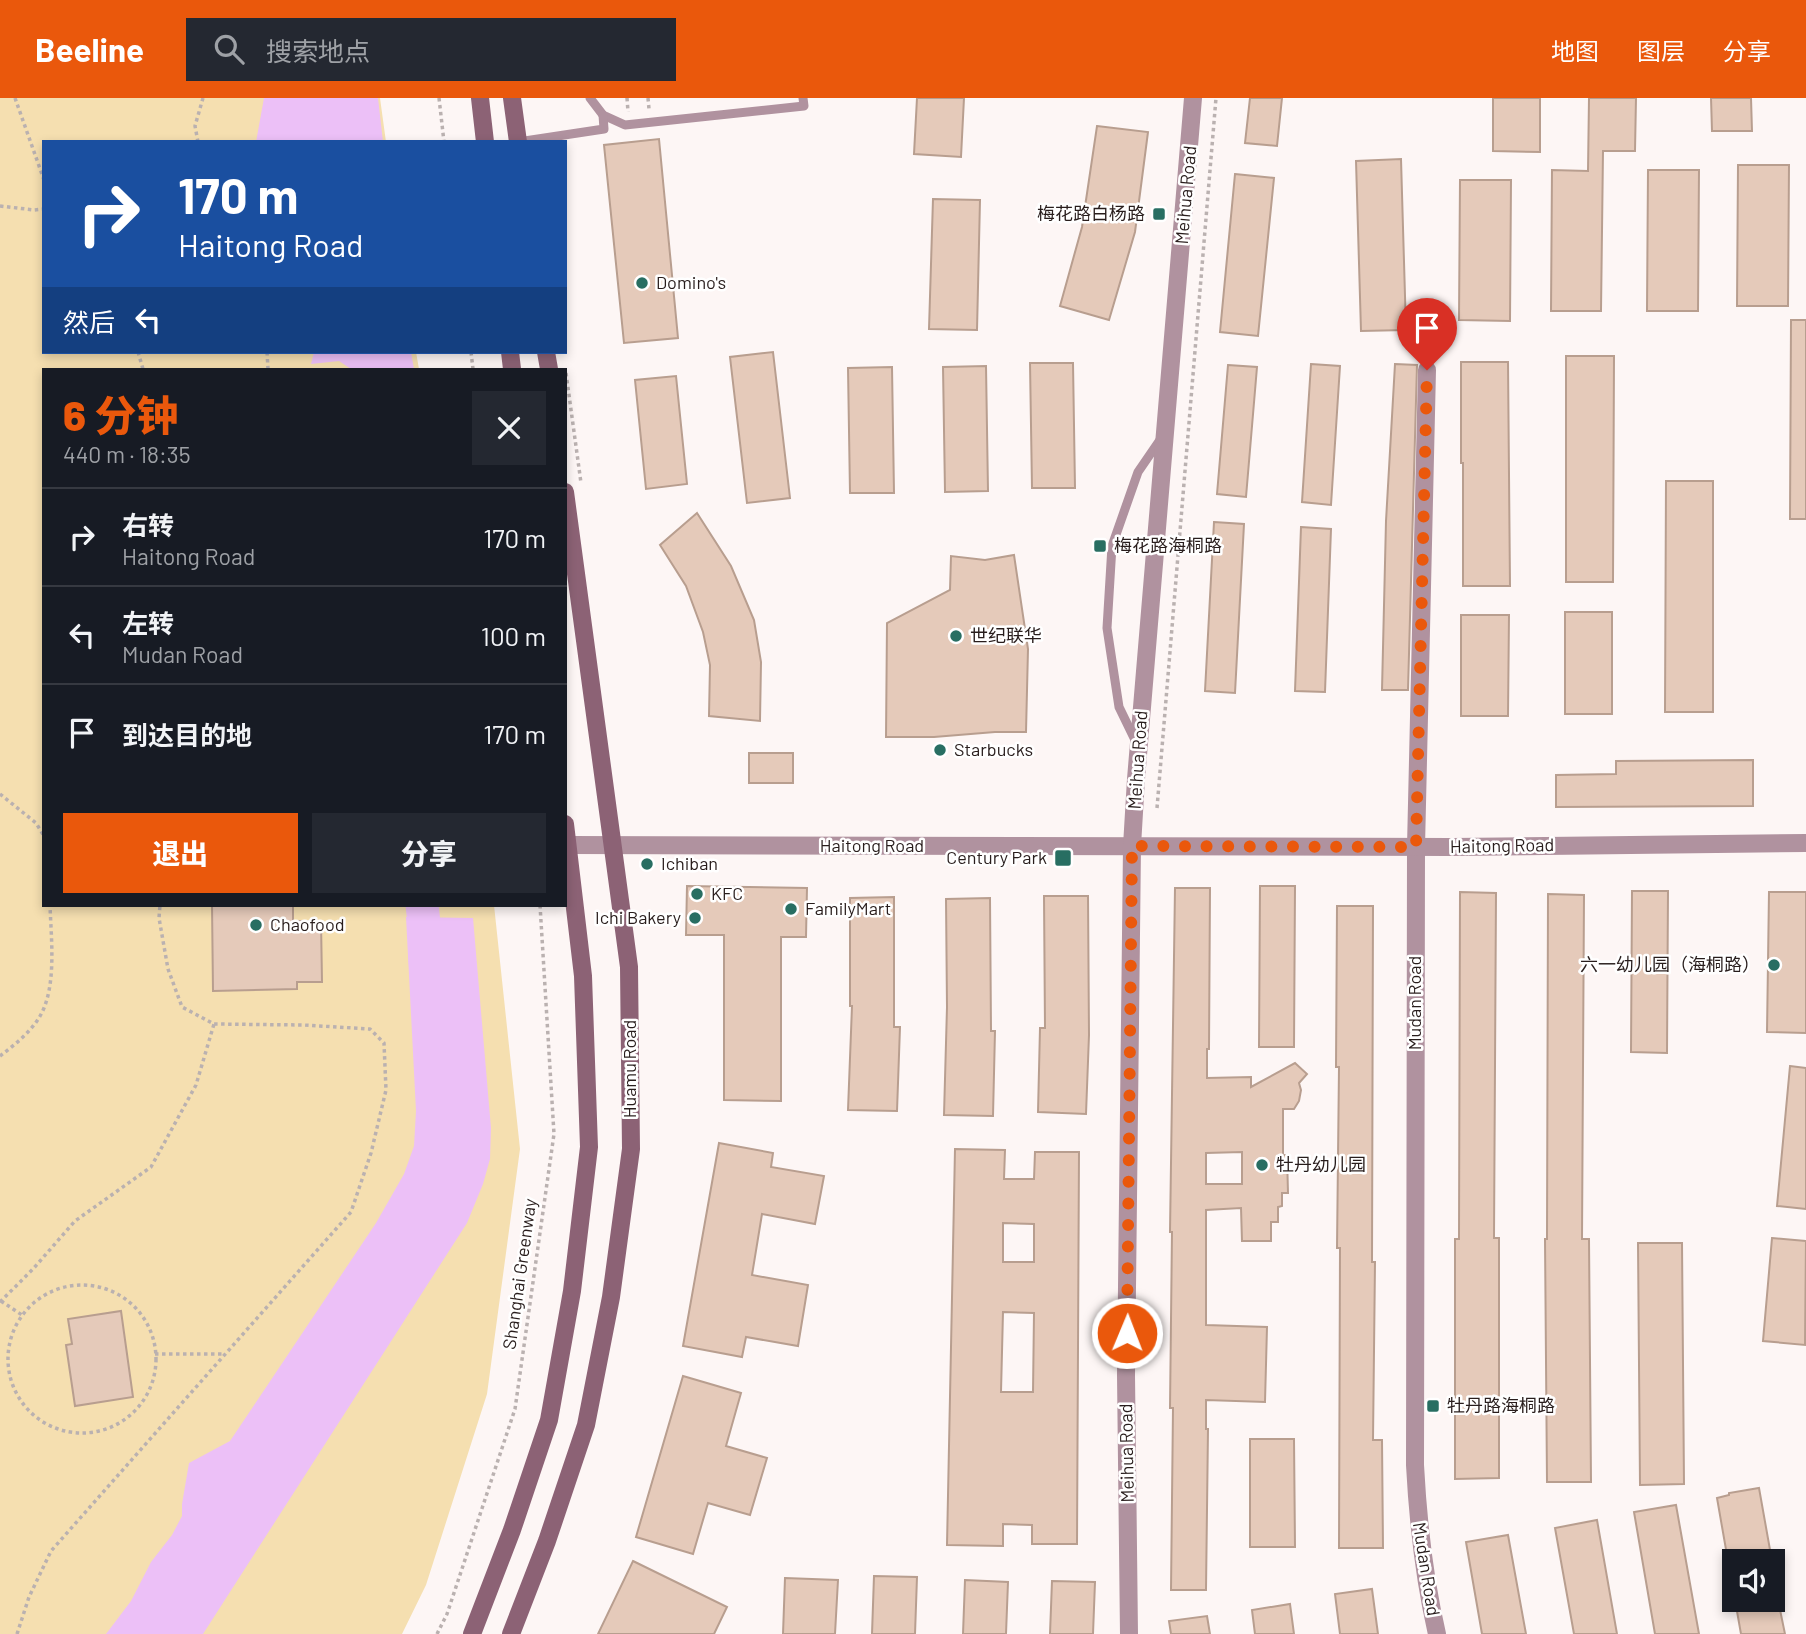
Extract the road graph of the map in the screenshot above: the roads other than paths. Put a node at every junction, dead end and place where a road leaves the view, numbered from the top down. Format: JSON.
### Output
{"nodes":[{"id":1,"x":480,"y":98,"type":"edge"},
{"id":2,"x":512,"y":98,"type":"edge"},
{"id":3,"x":590,"y":98,"type":"edge"},
{"id":4,"x":803,"y":98,"type":"edge"},
{"id":5,"x":1194,"y":98,"type":"edge"},
{"id":6,"x":603,"y":116,"type":"junction"},
{"id":7,"x":485,"y":140,"type":"edge"},
{"id":8,"x":518,"y":140,"type":"edge"},
{"id":9,"x":531,"y":140,"type":"edge"},
{"id":10,"x":1427,"y":370,"type":"dead end"},
{"id":11,"x":1165,"y":433,"type":"junction"},
{"id":12,"x":573,"y":490,"type":"edge"},
{"id":13,"x":1139,"y":748,"type":"junction"},
{"id":14,"x":567,"y":838,"type":"edge"},
{"id":15,"x":1806,"y":843,"type":"edge"},
{"id":16,"x":568,"y":845,"type":"junction"},
{"id":17,"x":613,"y":845,"type":"junction"},
{"id":18,"x":1132,"y":846,"type":"junction"},
{"id":19,"x":1416,"y":847,"type":"junction"},
{"id":20,"x":472,"y":1634,"type":"edge"},
{"id":21,"x":511,"y":1634,"type":"edge"},
{"id":22,"x":1129,"y":1634,"type":"edge"},
{"id":23,"x":1437,"y":1634,"type":"edge"}],
"edges":[{"from":1,"to":7,"type":"main road"},
{"from":2,"to":8,"type":"main road"},
{"from":3,"to":6,"type":"lane"},
{"from":4,"to":6,"type":"lane"},
{"from":5,"to":11,"type":"street","name":"Meihua Road"},
{"from":6,"to":9,"type":"lane"},
{"from":10,"to":19,"type":"street","name":"Mudan Road"},
{"from":11,"to":13,"type":"street","name":"Meihua Road"},
{"from":11,"to":13,"type":"lane"},
{"from":12,"to":17,"type":"main road","name":"Huamu Road"},
{"from":13,"to":18,"type":"street","name":"Meihua Road"},
{"from":14,"to":16,"type":"main road"},
{"from":15,"to":19,"type":"street","name":"Haitong Road"},
{"from":16,"to":17,"type":"street","name":"Haitong Road"},
{"from":16,"to":20,"type":"main road"},
{"from":17,"to":18,"type":"street","name":"Haitong Road"},
{"from":17,"to":21,"type":"main road","name":"Huamu Road"},
{"from":18,"to":19,"type":"street","name":"Haitong Road"},
{"from":18,"to":22,"type":"street","name":"Meihua Road"},
{"from":19,"to":23,"type":"street","name":"Mudan Road"}]}
